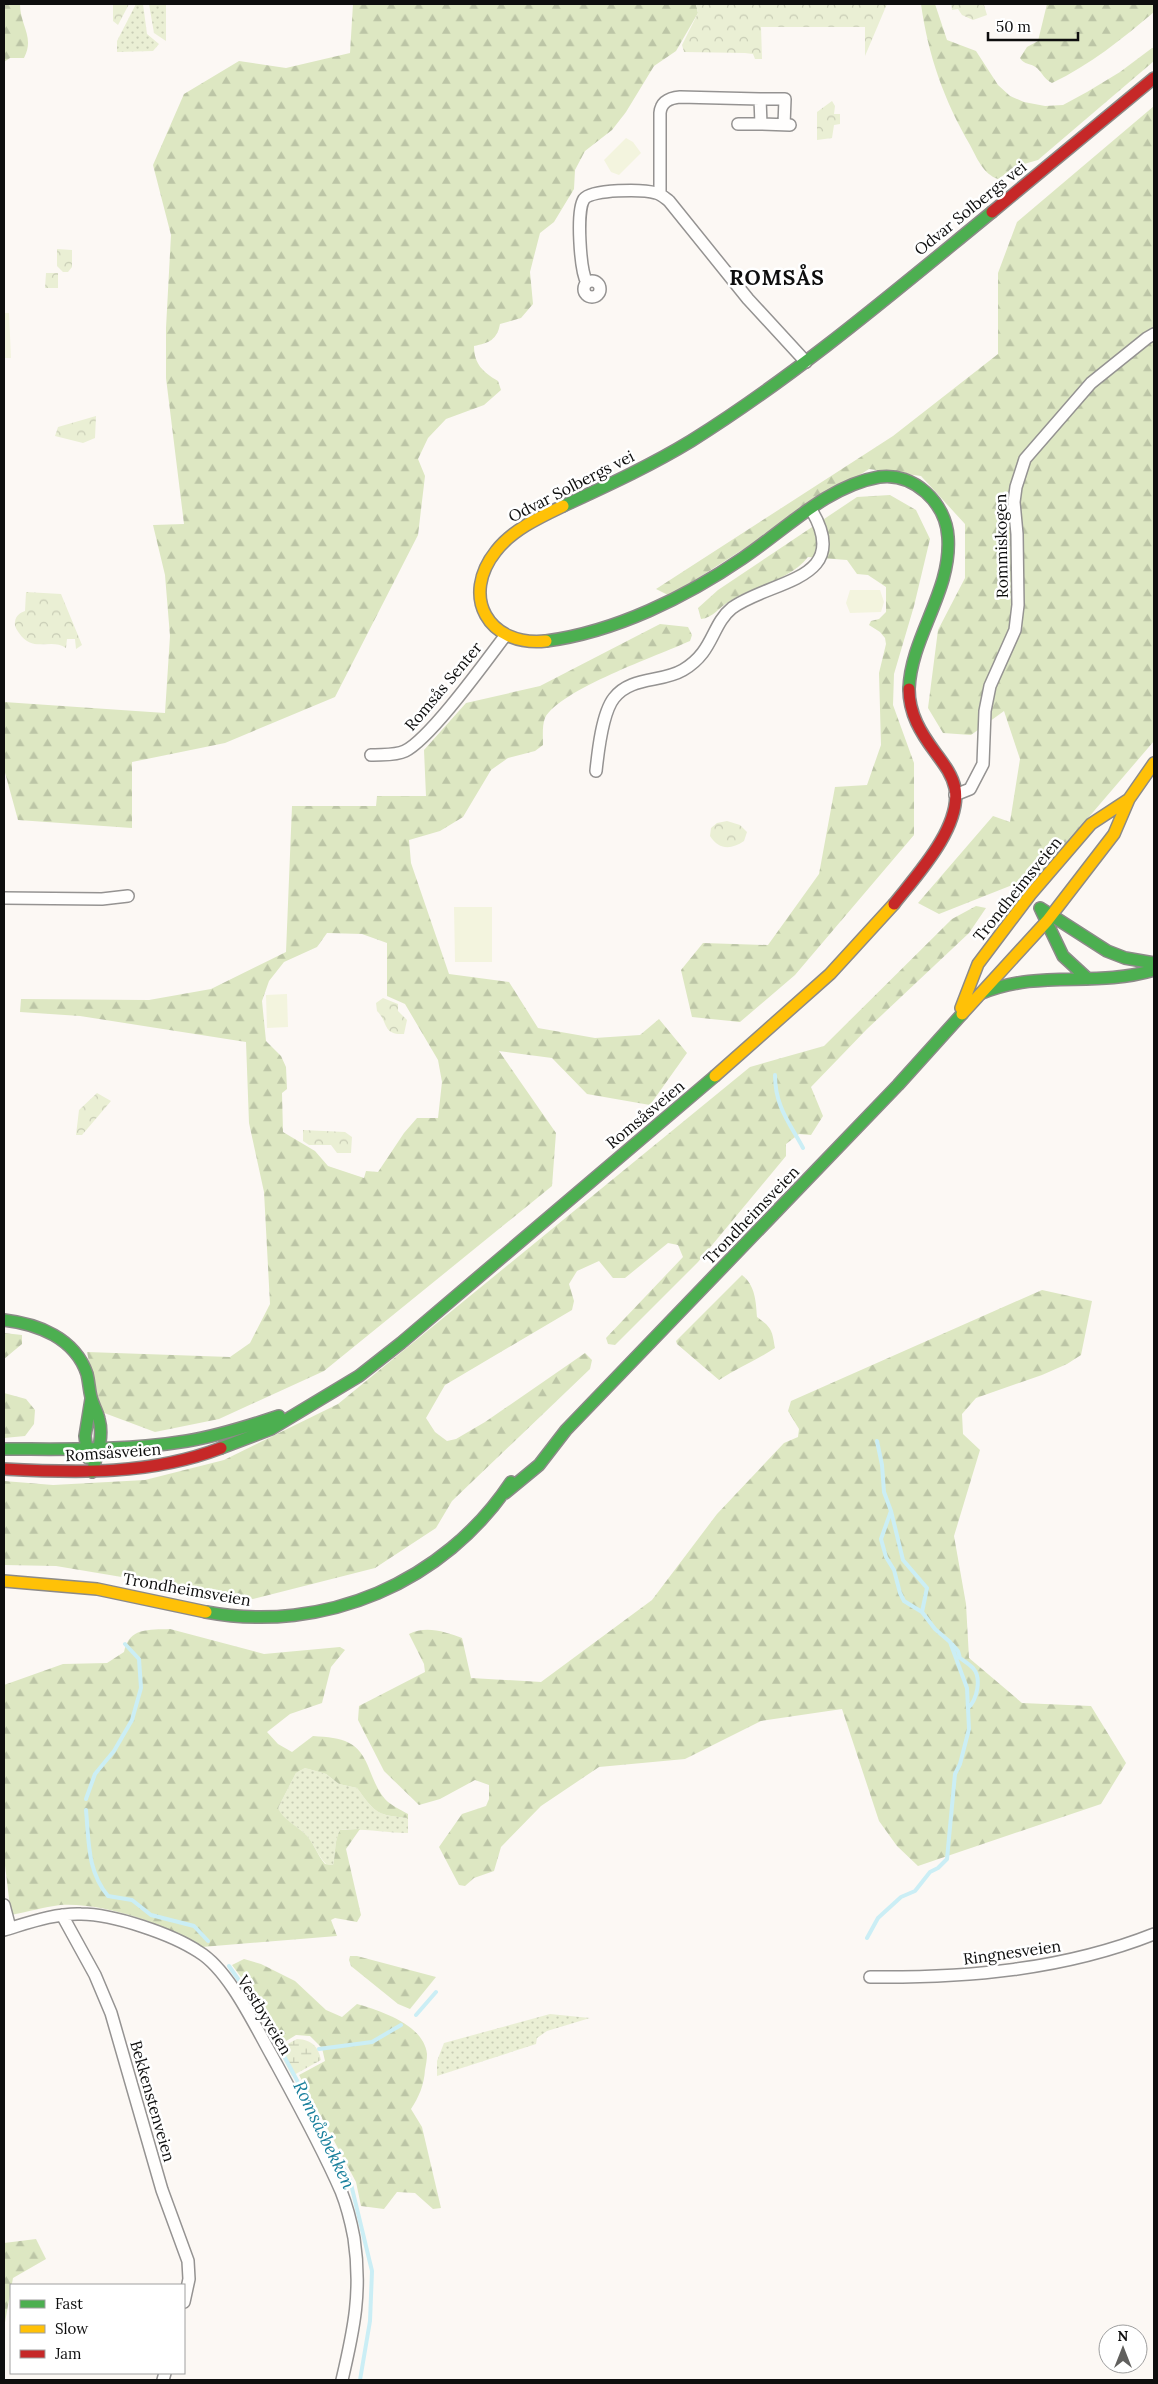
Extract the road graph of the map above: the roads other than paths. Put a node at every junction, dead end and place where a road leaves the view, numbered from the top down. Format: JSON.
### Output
{"nodes":[{"id":1,"x":1154,"y":78,"type":"edge"},
{"id":2,"x":760,"y":98,"type":"junction"},
{"id":3,"x":738,"y":124,"type":"dead end"},
{"id":4,"x":761,"y":124,"type":"junction"},
{"id":5,"x":660,"y":194,"type":"junction"},
{"id":6,"x":587,"y":283,"type":"dead end"},
{"id":7,"x":1154,"y":334,"type":"edge"},
{"id":8,"x":806,"y":362,"type":"junction"},
{"id":9,"x":812,"y":511,"type":"junction"},
{"id":10,"x":505,"y":636,"type":"junction"},
{"id":11,"x":371,"y":754,"type":"dead end"},
{"id":12,"x":1154,"y":763,"type":"edge"},
{"id":13,"x":596,"y":771,"type":"dead end"},
{"id":14,"x":955,"y":795,"type":"junction"},
{"id":15,"x":1129,"y":798,"type":"junction"},
{"id":16,"x":1075,"y":866,"type":"dead end"},
{"id":17,"x":128,"y":896,"type":"dead end"},
{"id":18,"x":1050,"y":897,"type":"dead end"},
{"id":19,"x":4,"y":898,"type":"edge"},
{"id":20,"x":1040,"y":908,"type":"junction"},
{"id":21,"x":1050,"y":917,"type":"junction"},
{"id":22,"x":1030,"y":920,"type":"dead end"},
{"id":23,"x":1002,"y":953,"type":"dead end"},
{"id":24,"x":1154,"y":963,"type":"edge"},
{"id":25,"x":1154,"y":970,"type":"edge"},
{"id":26,"x":1088,"y":979,"type":"junction"},
{"id":27,"x":978,"y":995,"type":"junction"},
{"id":28,"x":957,"y":1020,"type":"junction"},
{"id":29,"x":4,"y":1320,"type":"edge"},
{"id":30,"x":91,"y":1399,"type":"junction"},
{"id":31,"x":302,"y":1409,"type":"junction"},
{"id":32,"x":566,"y":1430,"type":"junction"},
{"id":33,"x":100,"y":1448,"type":"junction"},
{"id":34,"x":4,"y":1449,"type":"edge"},
{"id":35,"x":85,"y":1449,"type":"junction"},
{"id":36,"x":536,"y":1449,"type":"dead end"},
{"id":37,"x":523,"y":1462,"type":"dead end"},
{"id":38,"x":4,"y":1469,"type":"edge"},
{"id":39,"x":92,"y":1472,"type":"junction"},
{"id":40,"x":505,"y":1493,"type":"junction"},
{"id":41,"x":4,"y":1581,"type":"edge"},
{"id":42,"x":4,"y":1905,"type":"edge"},
{"id":43,"x":62,"y":1915,"type":"junction"},
{"id":44,"x":7,"y":1929,"type":"edge"},
{"id":45,"x":1154,"y":1934,"type":"edge"},
{"id":46,"x":870,"y":1977,"type":"dead end"},
{"id":47,"x":185,"y":2297,"type":"edge"},
{"id":48,"x":342,"y":2380,"type":"edge"}],
"edges":[{"from":1,"to":8,"type":"main road","name":"Odvar Solbergs vei"},
{"from":2,"to":4,"type":"street"},
{"from":2,"to":4,"type":"street"},
{"from":2,"to":5,"type":"street"},
{"from":3,"to":4,"type":"street"},
{"from":5,"to":6,"type":"street"},
{"from":5,"to":8,"type":"street"},
{"from":7,"to":14,"type":"street","name":"Rommiskogen"},
{"from":8,"to":10,"type":"main road","name":"Odvar Solbergs vei"},
{"from":9,"to":10,"type":"main road"},
{"from":9,"to":13,"type":"street"},
{"from":9,"to":14,"type":"main road"},
{"from":10,"to":11,"type":"street","name":"Romsås Senter"},
{"from":12,"to":15,"type":"main road","name":"Trondheimsveien"},
{"from":14,"to":31,"type":"main road","name":"Romsåsveien"},
{"from":15,"to":16,"type":"main road"},
{"from":15,"to":21,"type":"main road","name":"Trondheimsveien"},
{"from":15,"to":28,"type":"main road","name":"Trondheimsveien"},
{"from":17,"to":19,"type":"street"},
{"from":18,"to":20,"type":"main road"},
{"from":20,"to":21,"type":"main road"},
{"from":20,"to":22,"type":"main road"},
{"from":21,"to":24,"type":"main road"},
{"from":21,"to":26,"type":"main road"},
{"from":21,"to":27,"type":"main road","name":"Trondheimsveien"},
{"from":23,"to":27,"type":"main road"},
{"from":25,"to":26,"type":"main road"},
{"from":26,"to":27,"type":"main road"},
{"from":27,"to":28,"type":"main road","name":"Trondheimsveien"},
{"from":28,"to":32,"type":"main road","name":"Trondheimsveien"},
{"from":29,"to":30,"type":"main road"},
{"from":30,"to":33,"type":"main road"},
{"from":30,"to":35,"type":"main road"},
{"from":31,"to":33,"type":"main road","name":"Romsåsveien"},
{"from":31,"to":39,"type":"main road","name":"Romsåsveien"},
{"from":32,"to":36,"type":"main road","name":"Trondheimsveien"},
{"from":32,"to":40,"type":"main road","name":"Trondheimsveien"},
{"from":33,"to":35,"type":"main road","name":"Romsåsveien"},
{"from":33,"to":39,"type":"main road"},
{"from":34,"to":35,"type":"main road","name":"Romsåsveien"},
{"from":35,"to":39,"type":"main road"},
{"from":37,"to":40,"type":"main road","name":"Trondheimsveien"},
{"from":38,"to":39,"type":"main road","name":"Romsåsveien"},
{"from":40,"to":41,"type":"main road","name":"Trondheimsveien"},
{"from":42,"to":44,"type":"street"},
{"from":43,"to":44,"type":"street","name":"Vestbyveien"},
{"from":43,"to":47,"type":"street","name":"Bekkenstenveien"},
{"from":43,"to":48,"type":"street","name":"Vestbyveien"},
{"from":45,"to":46,"type":"street","name":"Ringnesveien"}]}
